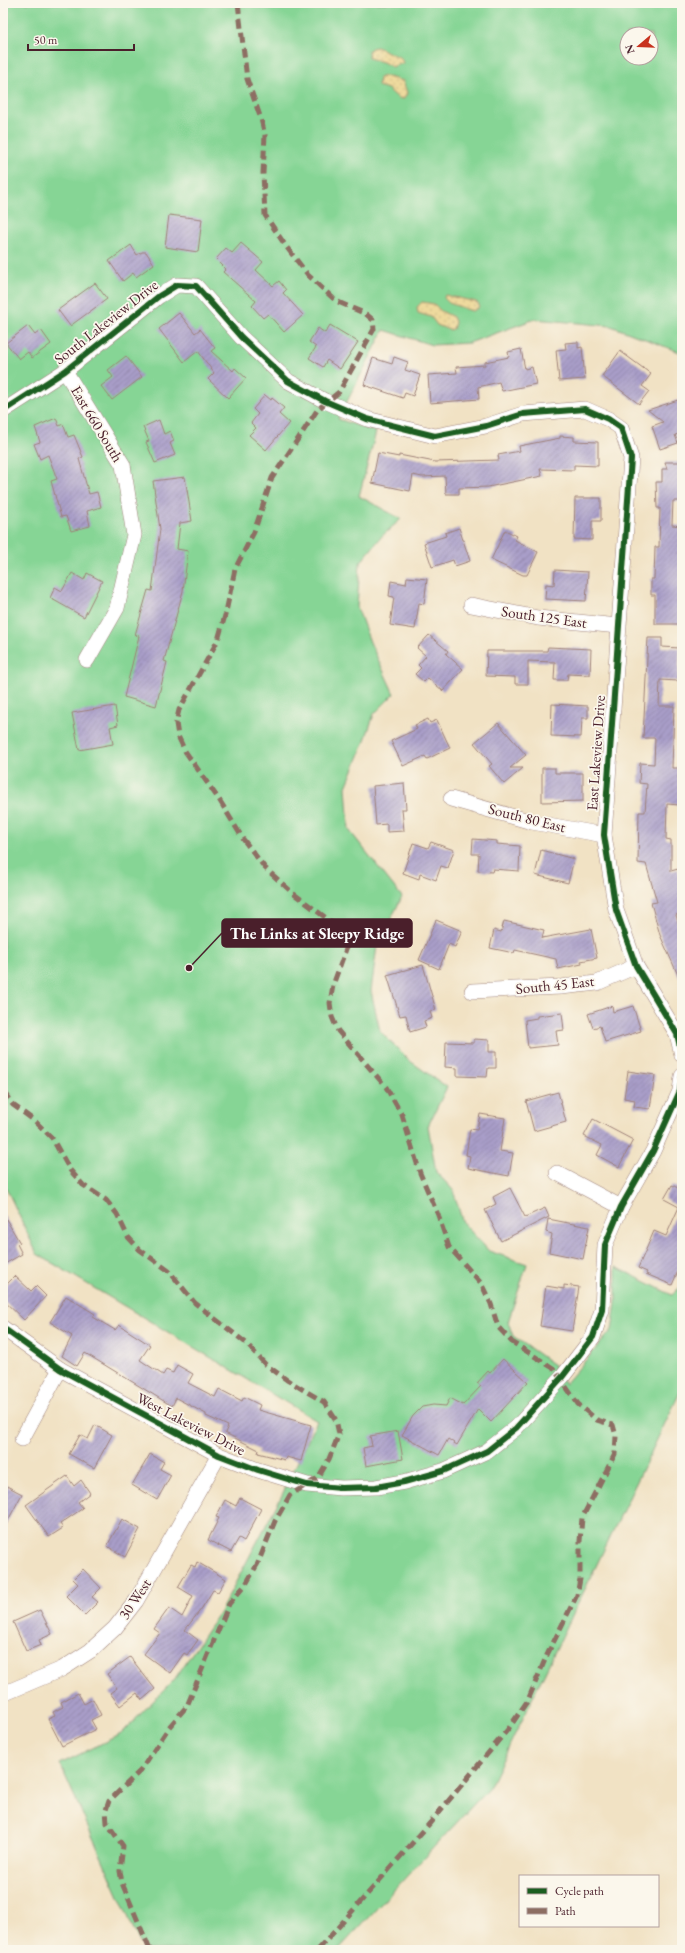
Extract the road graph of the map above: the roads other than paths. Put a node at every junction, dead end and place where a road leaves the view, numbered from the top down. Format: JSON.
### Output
{"nodes":[{"id":1,"x":65,"y":371,"type":"junction"},
{"id":2,"x":3,"y":411,"type":"edge"},
{"id":3,"x":625,"y":437,"type":"joint"},
{"id":4,"x":471,"y":606,"type":"dead end"},
{"id":5,"x":618,"y":626,"type":"junction"},
{"id":6,"x":86,"y":660,"type":"dead end"},
{"id":7,"x":451,"y":798,"type":"dead end"},
{"id":8,"x":604,"y":835,"type":"junction"},
{"id":9,"x":636,"y":966,"type":"junction"},
{"id":10,"x":472,"y":991,"type":"dead end"},
{"id":11,"x":682,"y":1055,"type":"edge"},
{"id":12,"x":682,"y":1076,"type":"edge"},
{"id":13,"x":557,"y":1173,"type":"dead end"},
{"id":14,"x":621,"y":1208,"type":"junction"},
{"id":15,"x":3,"y":1328,"type":"edge"},
{"id":16,"x":60,"y":1369,"type":"junction"},
{"id":17,"x":22,"y":1438,"type":"dead end"},
{"id":18,"x":219,"y":1455,"type":"junction"},
{"id":19,"x":3,"y":1694,"type":"edge"}],
"edges":[{"from":1,"to":2,"type":"street","name":"South Lakeview Drive"},
{"from":1,"to":3,"type":"street","name":"South Lakeview Drive"},
{"from":1,"to":6,"type":"street","name":"East 660 South"},
{"from":3,"to":5,"type":"street","name":"East Lakeview Drive"},
{"from":4,"to":5,"type":"street","name":"South 125 East"},
{"from":5,"to":8,"type":"street","name":"East Lakeview Drive"},
{"from":7,"to":8,"type":"street","name":"South 80 East"},
{"from":8,"to":9,"type":"street","name":"East Lakeview Drive"},
{"from":9,"to":10,"type":"street","name":"South 45 East"},
{"from":9,"to":11,"type":"street","name":"East Lakeview Drive"},
{"from":12,"to":14,"type":"street"},
{"from":13,"to":14,"type":"street"},
{"from":14,"to":18,"type":"street","name":"West Lakeview Drive"},
{"from":15,"to":16,"type":"street"},
{"from":16,"to":17,"type":"street"},
{"from":16,"to":18,"type":"street","name":"West Lakeview Drive"},
{"from":18,"to":19,"type":"street","name":"30 West"}]}
